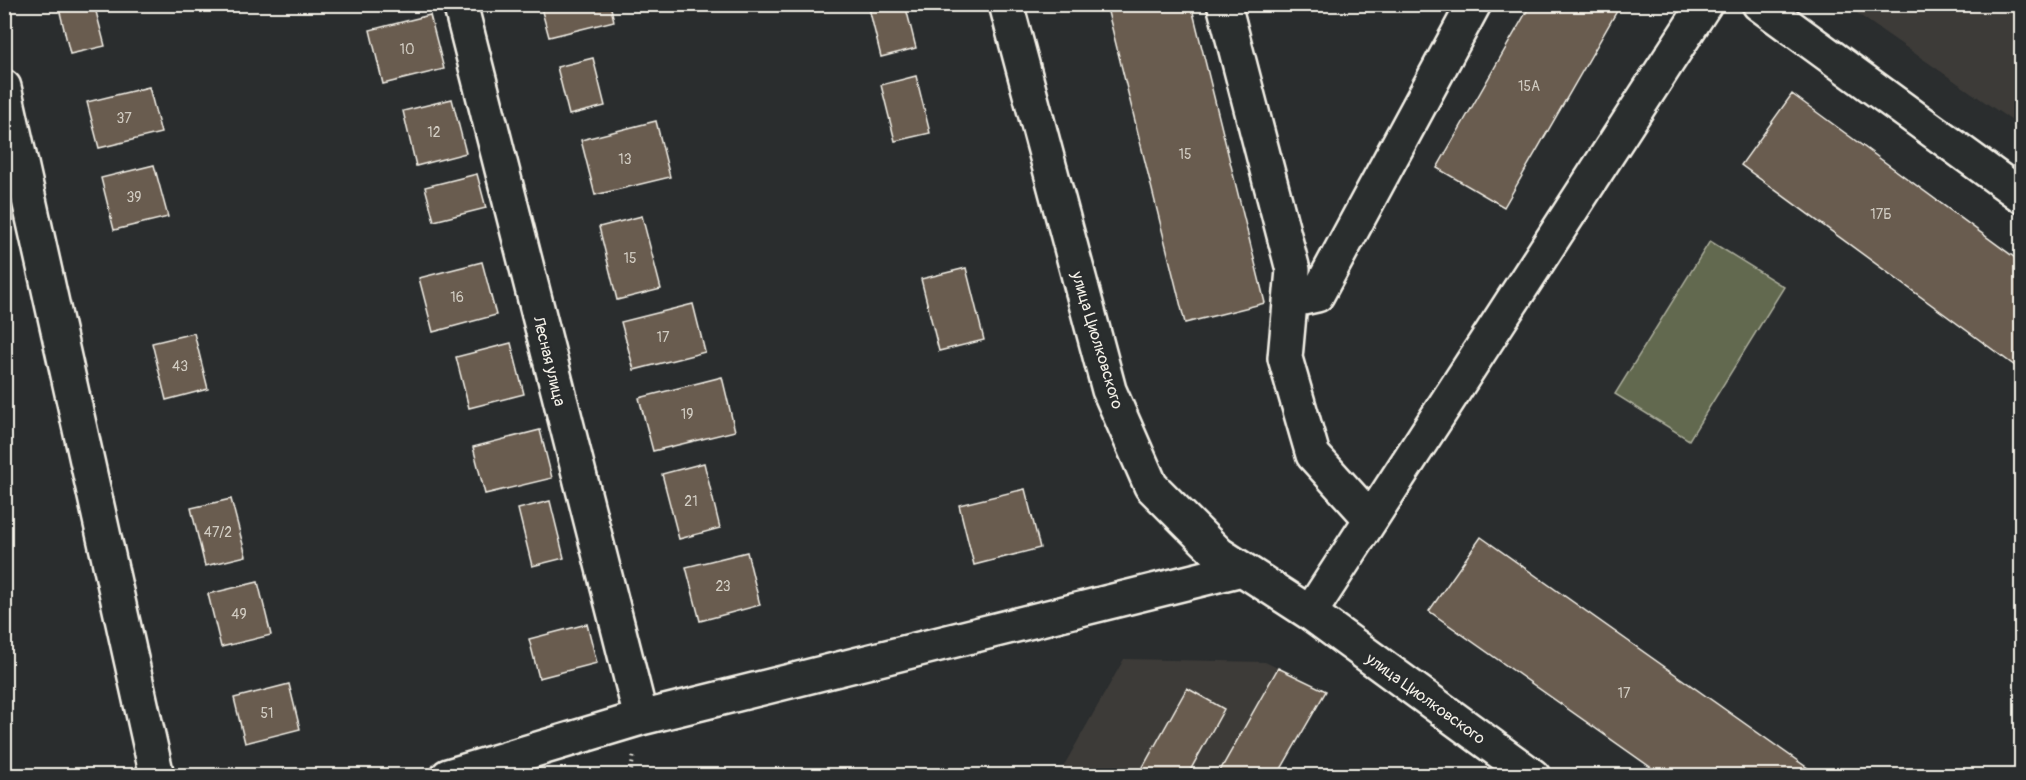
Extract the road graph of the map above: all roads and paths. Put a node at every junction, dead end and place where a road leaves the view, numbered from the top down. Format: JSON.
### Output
{"nodes":[{"id":1,"x":460,"y":4,"type":"edge"},
{"id":2,"x":1005,"y":4,"type":"edge"},
{"id":3,"x":1224,"y":4,"type":"edge"},
{"id":4,"x":1474,"y":4,"type":"edge"},
{"id":5,"x":1705,"y":4,"type":"edge"},
{"id":6,"x":1759,"y":4,"type":"edge"},
{"id":7,"x":4,"y":87,"type":"edge"},
{"id":8,"x":2022,"y":196,"type":"edge"},
{"id":9,"x":1290,"y":301,"type":"junction"},
{"id":10,"x":1371,"y":519,"type":"junction"},
{"id":11,"x":1242,"y":569,"type":"junction"},
{"id":12,"x":1310,"y":613,"type":"junction"},
{"id":13,"x":641,"y":718,"type":"junction"},
{"id":14,"x":157,"y":776,"type":"edge"},
{"id":15,"x":448,"y":776,"type":"edge"},
{"id":16,"x":1533,"y":776,"type":"edge"}],
"edges":[{"from":1,"to":13,"type":"street","name":"Лесная улица"},
{"from":2,"to":11,"type":"street","name":"улица Циолковского"},
{"from":3,"to":9,"type":"street"},
{"from":4,"to":9,"type":"street"},
{"from":5,"to":10,"type":"street"},
{"from":6,"to":8,"type":"street"},
{"from":7,"to":14,"type":"street"},
{"from":9,"to":10,"type":"street"},
{"from":10,"to":12,"type":"street"},
{"from":11,"to":12,"type":"street","name":"улица Циолковского"},
{"from":11,"to":13,"type":"street"},
{"from":12,"to":16,"type":"street","name":"улица Циолковского"},
{"from":13,"to":15,"type":"street"}]}
